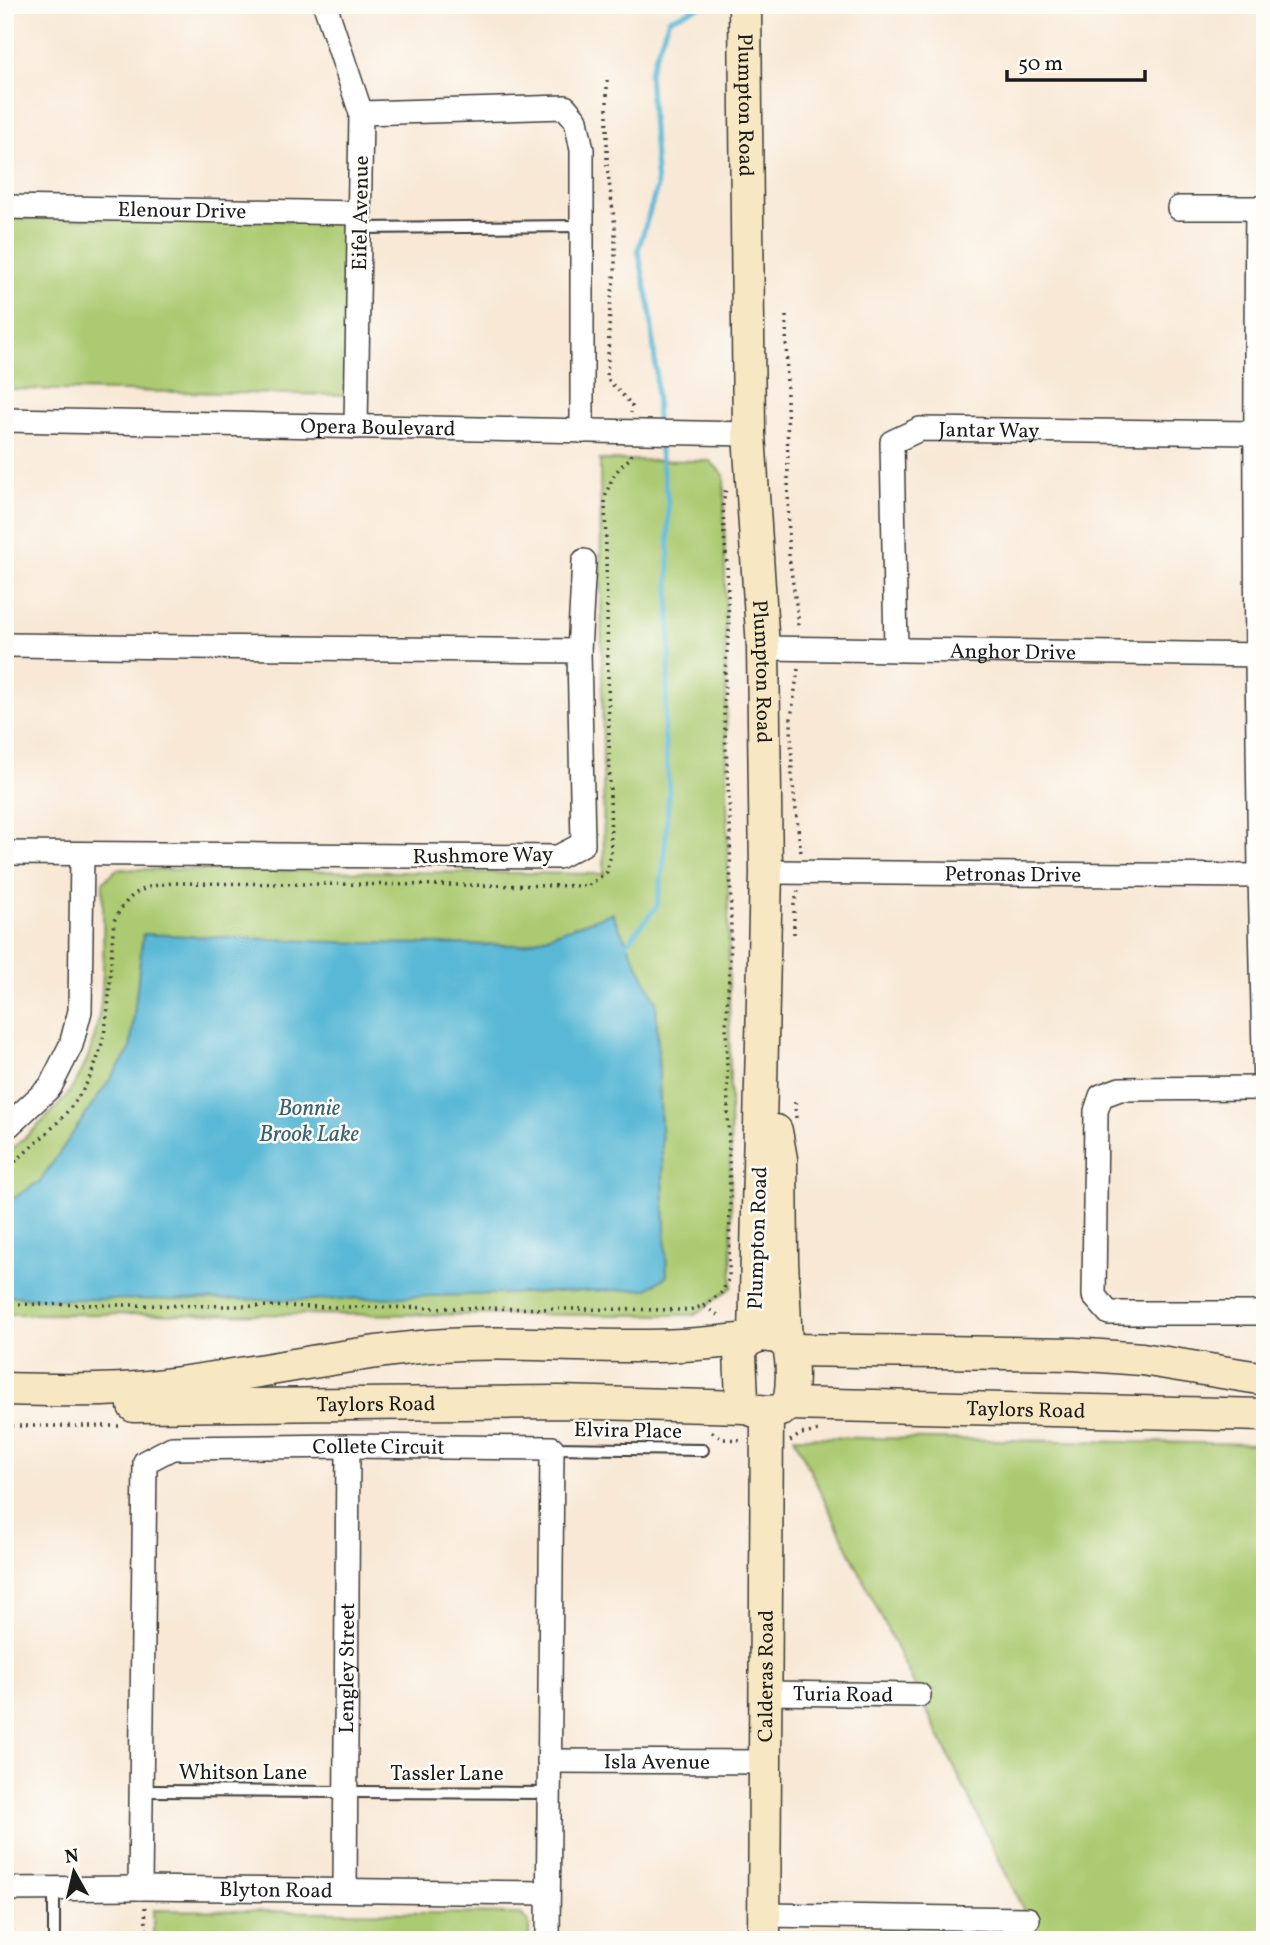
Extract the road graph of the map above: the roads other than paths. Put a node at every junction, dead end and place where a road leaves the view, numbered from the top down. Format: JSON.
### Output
{"nodes":[{"id":1,"x":325,"y":5,"type":"edge"},
{"id":2,"x":746,"y":5,"type":"edge"},
{"id":3,"x":361,"y":113,"type":"junction"},
{"id":4,"x":5,"y":207,"type":"edge"},
{"id":5,"x":1179,"y":208,"type":"dead end"},
{"id":6,"x":1261,"y":208,"type":"edge"},
{"id":7,"x":360,"y":221,"type":"junction"},
{"id":8,"x":582,"y":226,"type":"junction"},
{"id":9,"x":5,"y":420,"type":"edge"},
{"id":10,"x":356,"y":427,"type":"junction"},
{"id":11,"x":582,"y":431,"type":"junction"},
{"id":12,"x":1255,"y":433,"type":"junction"},
{"id":13,"x":749,"y":434,"type":"junction"},
{"id":14,"x":584,"y":561,"type":"dead end"},
{"id":15,"x":5,"y":645,"type":"edge"},
{"id":16,"x":763,"y":648,"type":"junction"},
{"id":17,"x":896,"y":650,"type":"junction"},
{"id":18,"x":579,"y":651,"type":"junction"},
{"id":19,"x":1261,"y":655,"type":"edge"},
{"id":20,"x":5,"y":853,"type":"edge"},
{"id":21,"x":82,"y":854,"type":"junction"},
{"id":22,"x":766,"y":872,"type":"junction"},
{"id":23,"x":1259,"y":876,"type":"junction"},
{"id":24,"x":762,"y":1061,"type":"junction"},
{"id":25,"x":1265,"y":1088,"type":"edge"},
{"id":26,"x":5,"y":1129,"type":"edge"},
{"id":27,"x":1265,"y":1313,"type":"edge"},
{"id":28,"x":743,"y":1332,"type":"junction"},
{"id":29,"x":788,"y":1347,"type":"junction"},
{"id":30,"x":1265,"y":1379,"type":"edge"},
{"id":31,"x":5,"y":1389,"type":"edge"},
{"id":32,"x":5,"y":1407,"type":"edge"},
{"id":33,"x":767,"y":1407,"type":"junction"},
{"id":34,"x":1265,"y":1415,"type":"edge"},
{"id":35,"x":348,"y":1446,"type":"junction"},
{"id":36,"x":551,"y":1448,"type":"junction"},
{"id":37,"x":703,"y":1450,"type":"dead end"},
{"id":38,"x":766,"y":1693,"type":"junction"},
{"id":39,"x":919,"y":1695,"type":"dead end"},
{"id":40,"x":549,"y":1760,"type":"junction"},
{"id":41,"x":766,"y":1762,"type":"junction"},
{"id":42,"x":141,"y":1791,"type":"junction"},
{"id":43,"x":345,"y":1792,"type":"junction"},
{"id":44,"x":549,"y":1793,"type":"junction"},
{"id":45,"x":140,"y":1888,"type":"junction"},
{"id":46,"x":5,"y":1889,"type":"edge"},
{"id":47,"x":54,"y":1890,"type":"junction"},
{"id":48,"x":345,"y":1890,"type":"junction"},
{"id":49,"x":548,"y":1893,"type":"junction"},
{"id":50,"x":1028,"y":1919,"type":"dead end"},
{"id":51,"x":764,"y":1928,"type":"edge"},
{"id":52,"x":991,"y":1929,"type":"edge"},
{"id":53,"x":54,"y":1940,"type":"edge"},
{"id":54,"x":548,"y":1940,"type":"edge"}],
"edges":[{"from":1,"to":3,"type":"street","name":"Eifel Avenue"},
{"from":2,"to":13,"type":"street","name":"Plumpton Road"},
{"from":3,"to":7,"type":"street","name":"Eifel Avenue"},
{"from":3,"to":8,"type":"street"},
{"from":4,"to":7,"type":"street","name":"Elenour Drive"},
{"from":5,"to":6,"type":"street"},
{"from":6,"to":12,"type":"street"},
{"from":7,"to":8,"type":"lane"},
{"from":7,"to":10,"type":"street","name":"Eifel Avenue"},
{"from":8,"to":11,"type":"street"},
{"from":9,"to":10,"type":"street","name":"Opera Boulevard"},
{"from":10,"to":11,"type":"street","name":"Opera Boulevard"},
{"from":11,"to":13,"type":"street","name":"Opera Boulevard"},
{"from":12,"to":17,"type":"street","name":"Jantar Way"},
{"from":12,"to":19,"type":"street"},
{"from":13,"to":16,"type":"street","name":"Plumpton Road"},
{"from":14,"to":18,"type":"street"},
{"from":15,"to":18,"type":"street"},
{"from":16,"to":17,"type":"street","name":"Anghor Drive"},
{"from":16,"to":22,"type":"street","name":"Plumpton Road"},
{"from":17,"to":19,"type":"street","name":"Anghor Drive"},
{"from":18,"to":21,"type":"street","name":"Rushmore Way"},
{"from":19,"to":23,"type":"street"},
{"from":20,"to":21,"type":"street"},
{"from":21,"to":26,"type":"street"},
{"from":22,"to":23,"type":"street","name":"Petronas Drive"},
{"from":22,"to":24,"type":"street","name":"Plumpton Road"},
{"from":23,"to":25,"type":"street"},
{"from":24,"to":28,"type":"street","name":"Plumpton Road"},
{"from":24,"to":29,"type":"street"},
{"from":25,"to":27,"type":"street"},
{"from":28,"to":29,"type":"street"},
{"from":28,"to":31,"type":"street"},
{"from":28,"to":33,"type":"street","name":"Plumpton Road"},
{"from":29,"to":30,"type":"street"},
{"from":29,"to":33,"type":"street"},
{"from":32,"to":33,"type":"street","name":"Taylors Road"},
{"from":33,"to":34,"type":"street","name":"Taylors Road"},
{"from":33,"to":38,"type":"street","name":"Calderas Road"},
{"from":35,"to":36,"type":"street","name":"Collete Circuit"},
{"from":35,"to":42,"type":"street","name":"Collete Circuit"},
{"from":35,"to":43,"type":"street","name":"Lengley Street"},
{"from":36,"to":37,"type":"lane","name":"Elvira Place"},
{"from":36,"to":40,"type":"street"},
{"from":38,"to":39,"type":"street","name":"Turia Road"},
{"from":38,"to":41,"type":"street","name":"Calderas Road"},
{"from":40,"to":41,"type":"street","name":"Isla Avenue"},
{"from":40,"to":44,"type":"street"},
{"from":41,"to":51,"type":"street","name":"Calderas Road"},
{"from":42,"to":43,"type":"lane","name":"Whitson Lane"},
{"from":42,"to":45,"type":"street","name":"Collete Circuit"},
{"from":43,"to":44,"type":"lane","name":"Tassler Lane"},
{"from":43,"to":48,"type":"street","name":"Lengley Street"},
{"from":44,"to":49,"type":"street"},
{"from":45,"to":47,"type":"street","name":"Blyton Road"},
{"from":45,"to":48,"type":"street","name":"Blyton Road"},
{"from":46,"to":47,"type":"street","name":"Blyton Road"},
{"from":47,"to":53,"type":"lane"},
{"from":48,"to":49,"type":"street","name":"Blyton Road"},
{"from":49,"to":54,"type":"street"},
{"from":50,"to":52,"type":"street"},
{"from":51,"to":52,"type":"street"}]}
